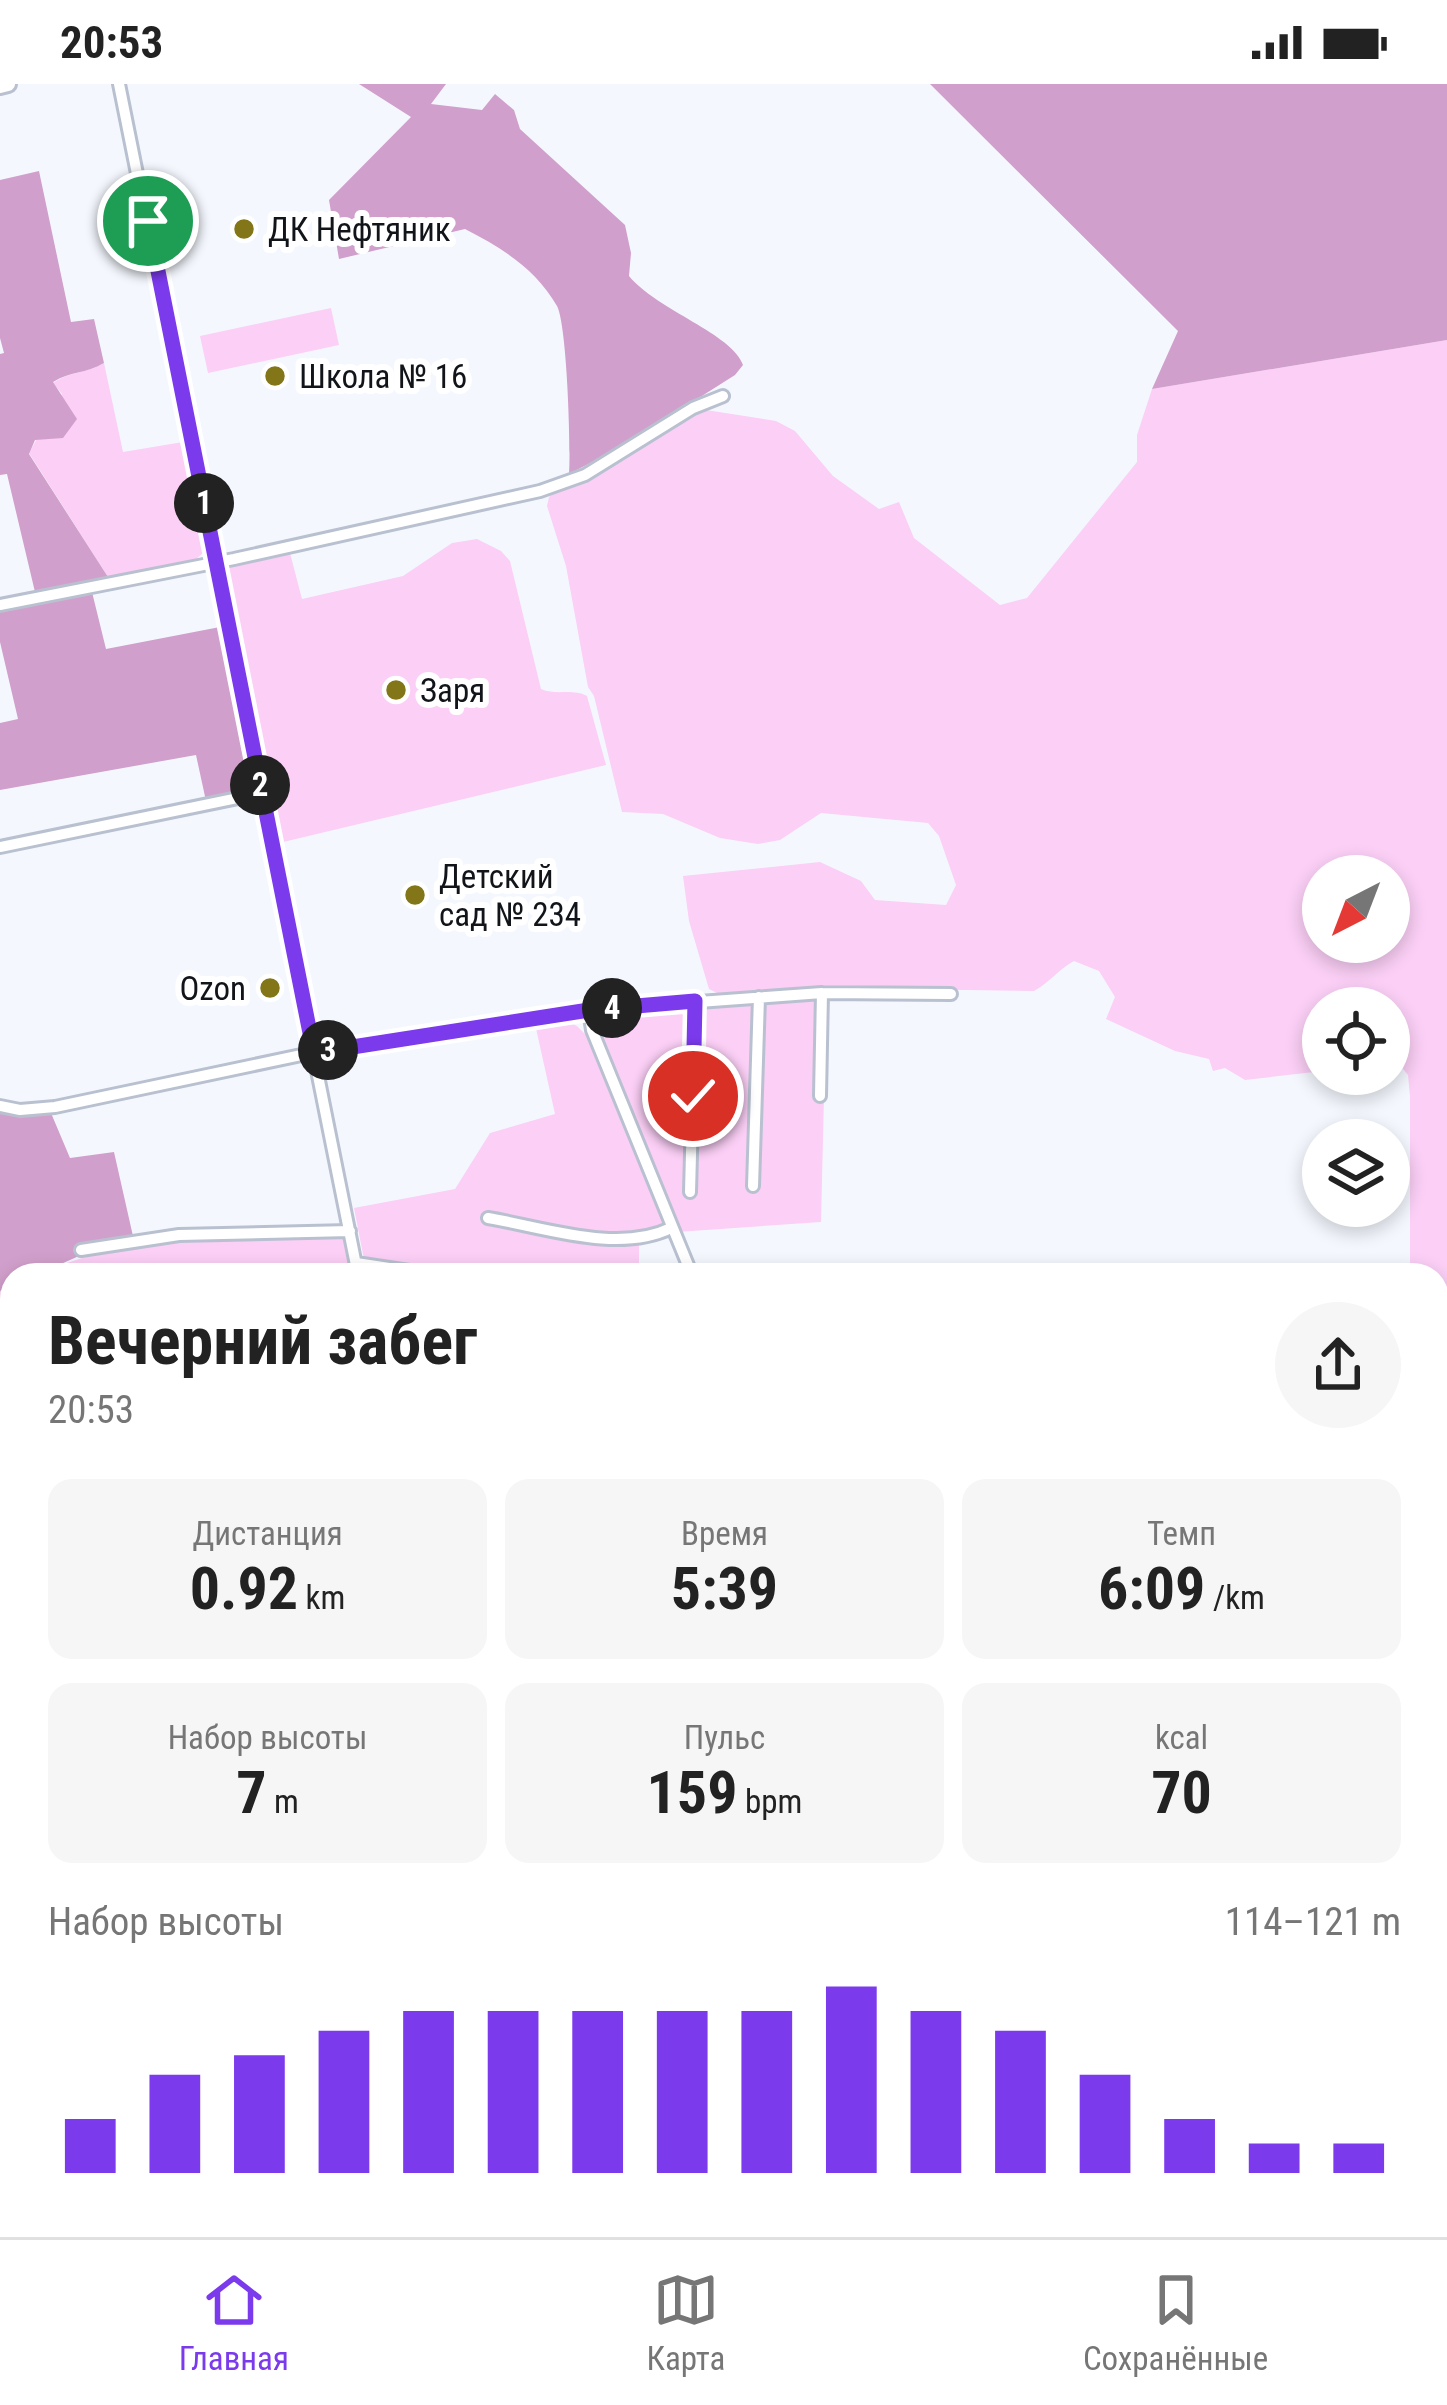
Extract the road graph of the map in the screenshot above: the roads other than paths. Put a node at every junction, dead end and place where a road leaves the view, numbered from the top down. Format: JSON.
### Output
{"nodes":[{"id":1,"x":118,"y":84,"type":"edge"},
{"id":2,"x":723,"y":396,"type":"dead end"},
{"id":3,"x":216,"y":563,"type":"junction"},
{"id":4,"x":0,"y":605,"type":"edge"},
{"id":5,"x":262,"y":794,"type":"junction"},
{"id":6,"x":0,"y":847,"type":"edge"},
{"id":7,"x":823,"y":993,"type":"junction"},
{"id":8,"x":951,"y":994,"type":"dead end"},
{"id":9,"x":759,"y":997,"type":"junction"},
{"id":10,"x":695,"y":1001,"type":"junction"},
{"id":11,"x":589,"y":1010,"type":"junction"},
{"id":12,"x":314,"y":1053,"type":"junction"},
{"id":13,"x":820,"y":1096,"type":"dead end"},
{"id":14,"x":0,"y":1106,"type":"edge"},
{"id":15,"x":753,"y":1186,"type":"dead end"},
{"id":16,"x":690,"y":1192,"type":"dead end"},
{"id":17,"x":488,"y":1218,"type":"dead end"},
{"id":18,"x":671,"y":1228,"type":"junction"},
{"id":19,"x":350,"y":1231,"type":"junction"},
{"id":20,"x":81,"y":1250,"type":"dead end"},
{"id":21,"x":356,"y":1263,"type":"edge"},
{"id":22,"x":687,"y":1263,"type":"edge"}],
"edges":[{"from":1,"to":3,"type":"street"},
{"from":2,"to":3,"type":"street"},
{"from":3,"to":4,"type":"street"},
{"from":3,"to":5,"type":"street"},
{"from":5,"to":6,"type":"street"},
{"from":5,"to":12,"type":"street"},
{"from":7,"to":8,"type":"street"},
{"from":7,"to":9,"type":"street"},
{"from":7,"to":13,"type":"street"},
{"from":9,"to":10,"type":"street"},
{"from":9,"to":15,"type":"street"},
{"from":10,"to":11,"type":"street"},
{"from":10,"to":16,"type":"street"},
{"from":11,"to":12,"type":"street"},
{"from":11,"to":18,"type":"street"},
{"from":12,"to":14,"type":"street"},
{"from":12,"to":19,"type":"street"},
{"from":17,"to":18,"type":"street"},
{"from":18,"to":22,"type":"street"},
{"from":19,"to":20,"type":"street"},
{"from":19,"to":21,"type":"street"}]}
